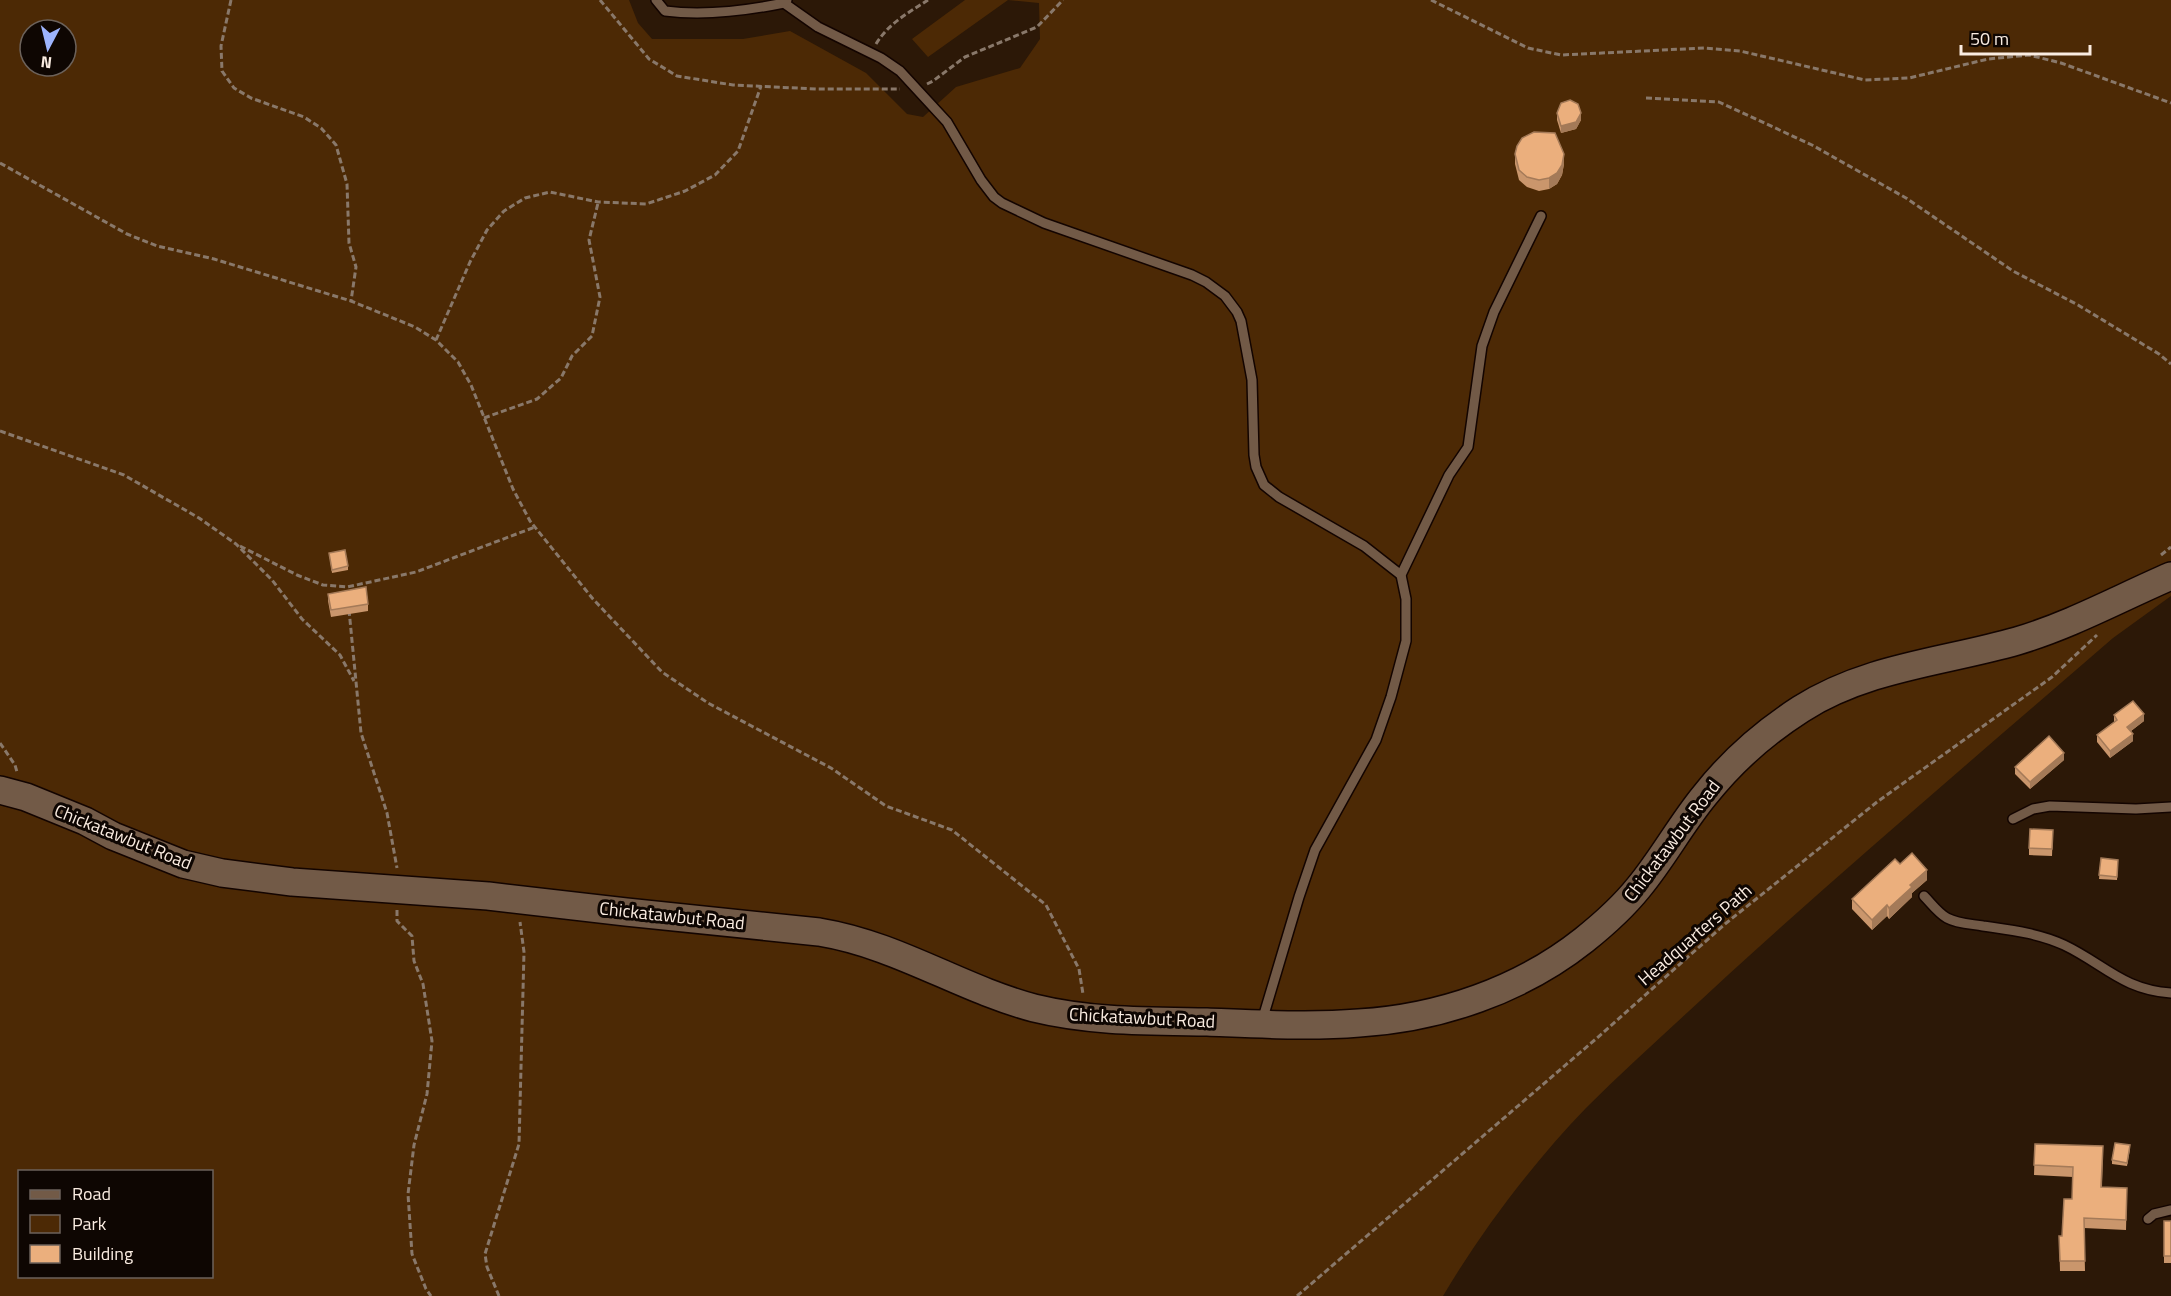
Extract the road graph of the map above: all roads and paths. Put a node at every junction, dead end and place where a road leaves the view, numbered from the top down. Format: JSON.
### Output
{"nodes":[{"id":1,"x":231,"y":0,"type":"edge"},
{"id":2,"x":600,"y":0,"type":"edge"},
{"id":3,"x":656,"y":0,"type":"edge"},
{"id":4,"x":928,"y":0,"type":"edge"},
{"id":5,"x":1063,"y":0,"type":"edge"},
{"id":6,"x":1431,"y":0,"type":"edge"},
{"id":7,"x":786,"y":1,"type":"edge"},
{"id":8,"x":870,"y":53,"type":"junction"},
{"id":9,"x":761,"y":86,"type":"junction"},
{"id":10,"x":916,"y":88,"type":"junction"},
{"id":11,"x":1646,"y":98,"type":"dead end"},
{"id":12,"x":2171,"y":103,"type":"edge"},
{"id":13,"x":0,"y":163,"type":"edge"},
{"id":14,"x":598,"y":202,"type":"junction"},
{"id":15,"x":1540,"y":216,"type":"dead end"},
{"id":16,"x":351,"y":301,"type":"junction"},
{"id":17,"x":436,"y":340,"type":"junction"},
{"id":18,"x":2171,"y":364,"type":"edge"},
{"id":19,"x":484,"y":418,"type":"junction"},
{"id":20,"x":0,"y":431,"type":"edge"},
{"id":21,"x":535,"y":527,"type":"junction"},
{"id":22,"x":236,"y":544,"type":"junction"},
{"id":23,"x":1401,"y":575,"type":"junction"},
{"id":24,"x":2171,"y":576,"type":"edge"},
{"id":25,"x":348,"y":599,"type":"edge"},
{"id":26,"x":2105,"y":605,"type":"junction"},
{"id":27,"x":354,"y":682,"type":"junction"},
{"id":28,"x":0,"y":743,"type":"edge"},
{"id":29,"x":0,"y":790,"type":"edge"},
{"id":30,"x":26,"y":797,"type":"junction"},
{"id":31,"x":2171,"y":807,"type":"edge"},
{"id":32,"x":2013,"y":819,"type":"dead end"},
{"id":33,"x":394,"y":846,"type":"dead end"},
{"id":34,"x":1924,"y":896,"type":"dead end"},
{"id":35,"x":518,"y":899,"type":"junction"},
{"id":36,"x":412,"y":936,"type":"dead end"},
{"id":37,"x":2171,"y":993,"type":"edge"},
{"id":38,"x":1088,"y":1018,"type":"junction"},
{"id":39,"x":1261,"y":1024,"type":"junction"},
{"id":40,"x":2171,"y":1210,"type":"edge"},
{"id":41,"x":2148,"y":1219,"type":"dead end"},
{"id":42,"x":431,"y":1296,"type":"edge"},
{"id":43,"x":499,"y":1296,"type":"edge"},
{"id":44,"x":1297,"y":1296,"type":"edge"}],
"edges":[{"from":1,"to":16,"type":"path"},
{"from":2,"to":9,"type":"path"},
{"from":3,"to":7,"type":"lane"},
{"from":4,"to":8,"type":"path"},
{"from":5,"to":10,"type":"path"},
{"from":6,"to":12,"type":"path"},
{"from":7,"to":8,"type":"lane"},
{"from":8,"to":10,"type":"lane"},
{"from":9,"to":10,"type":"path"},
{"from":9,"to":14,"type":"path"},
{"from":10,"to":23,"type":"lane"},
{"from":11,"to":18,"type":"path"},
{"from":13,"to":16,"type":"path"},
{"from":14,"to":17,"type":"path"},
{"from":14,"to":19,"type":"path"},
{"from":15,"to":23,"type":"lane"},
{"from":16,"to":17,"type":"path"},
{"from":17,"to":19,"type":"path"},
{"from":19,"to":21,"type":"path"},
{"from":20,"to":22,"type":"path"},
{"from":21,"to":22,"type":"path"},
{"from":21,"to":38,"type":"path"},
{"from":22,"to":27,"type":"path"},
{"from":23,"to":39,"type":"lane"},
{"from":24,"to":26,"type":"main road","name":"Chickatawbut Road"},
{"from":25,"to":27,"type":"path"},
{"from":26,"to":39,"type":"main road","name":"Chickatawbut Road"},
{"from":26,"to":44,"type":"path","name":"Headquarters Path"},
{"from":27,"to":33,"type":"path"},
{"from":28,"to":30,"type":"path"},
{"from":29,"to":30,"type":"main road","name":"Chickatawbut Road"},
{"from":30,"to":35,"type":"main road","name":"Chickatawbut Road"},
{"from":31,"to":32,"type":"lane"},
{"from":34,"to":37,"type":"lane"},
{"from":35,"to":38,"type":"main road","name":"Chickatawbut Road"},
{"from":35,"to":43,"type":"path"},
{"from":36,"to":42,"type":"path"},
{"from":38,"to":39,"type":"main road","name":"Chickatawbut Road"},
{"from":40,"to":41,"type":"lane"}]}
